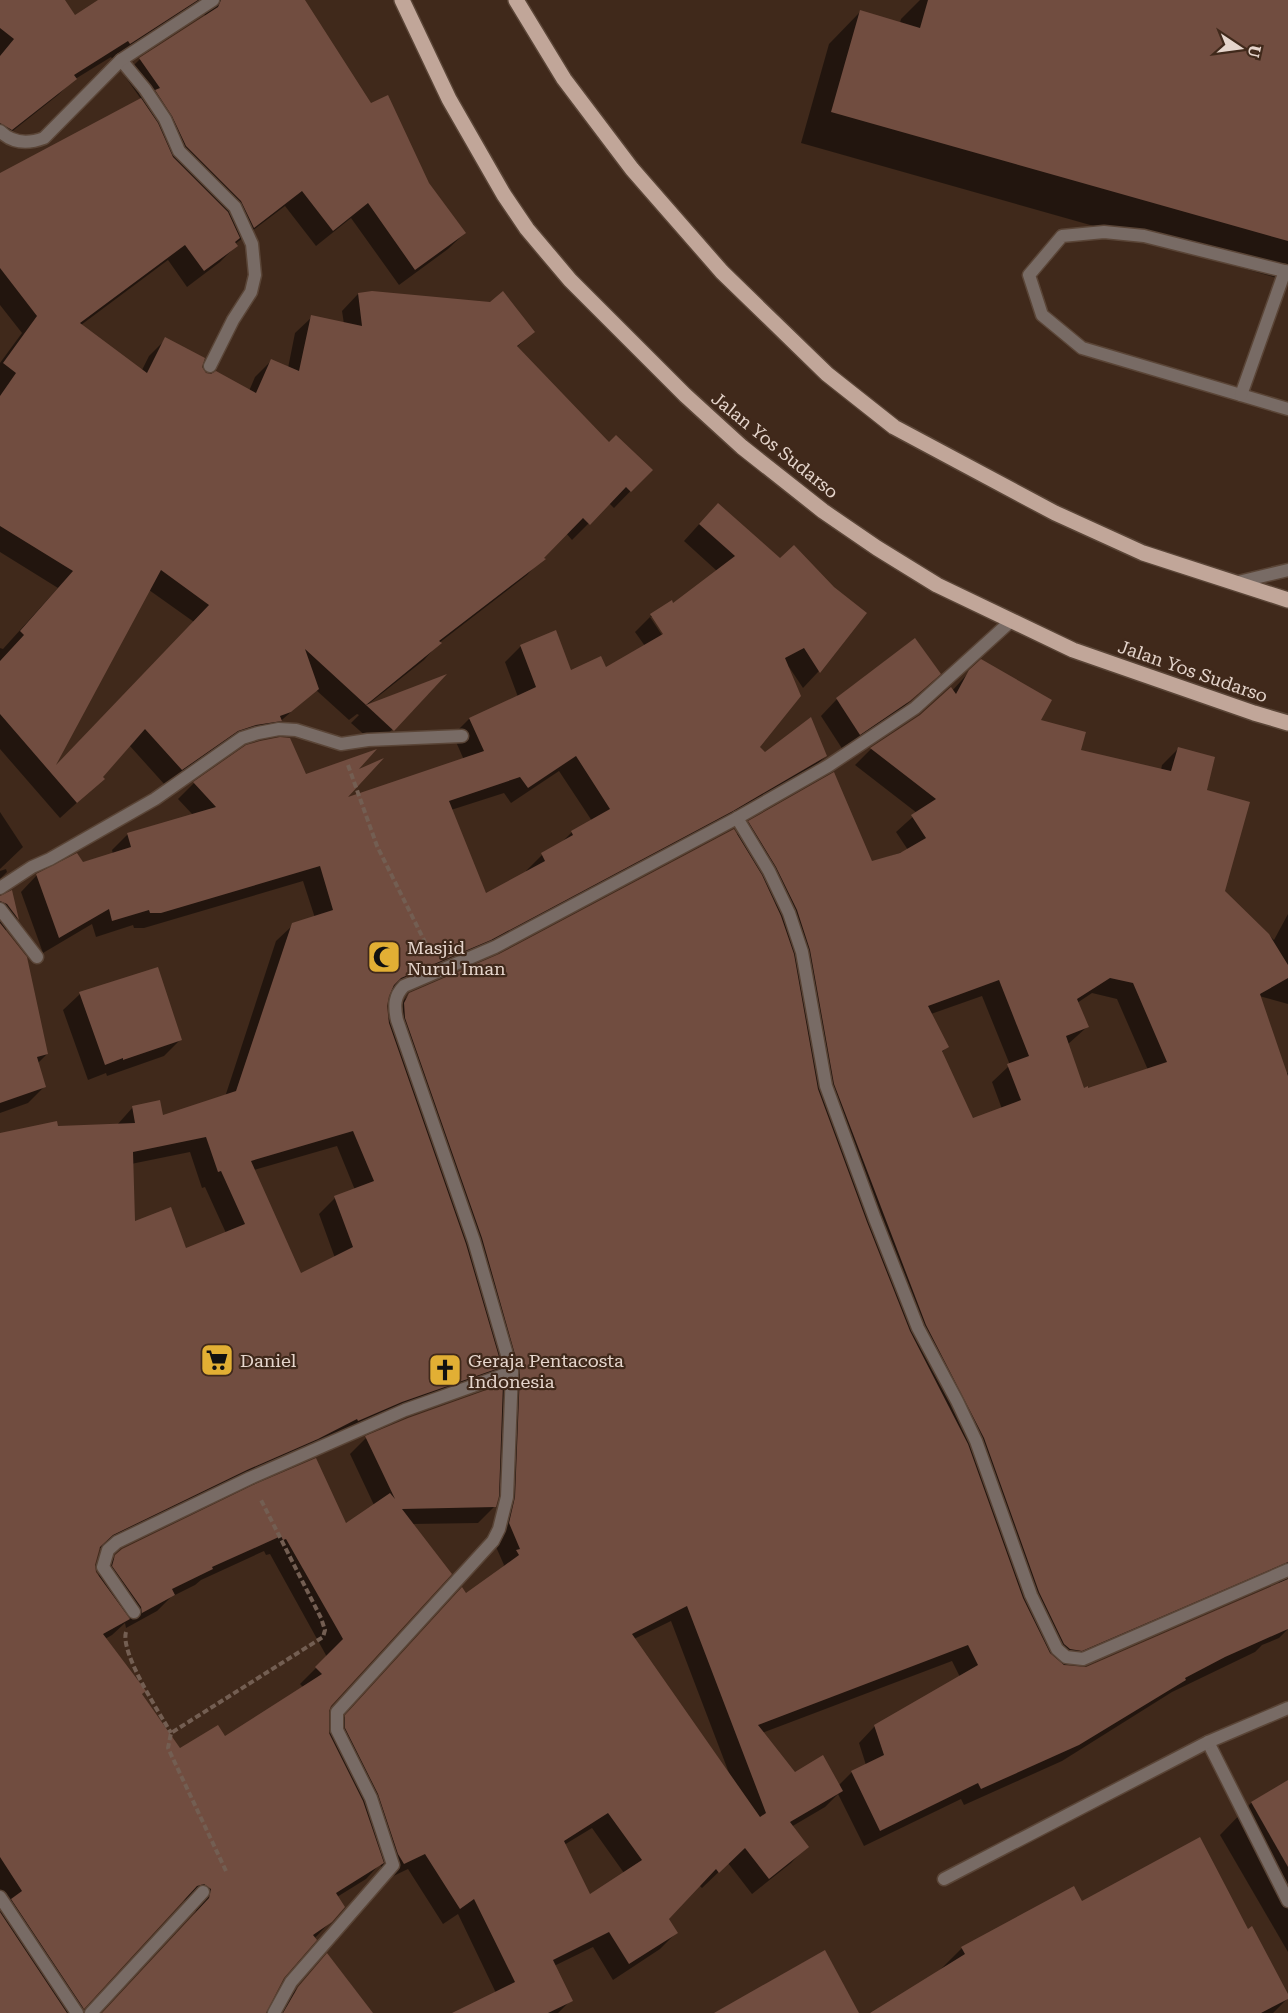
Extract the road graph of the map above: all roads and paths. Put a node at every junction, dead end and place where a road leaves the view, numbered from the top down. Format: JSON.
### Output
{"nodes":[{"id":1,"x":213,"y":0,"type":"edge"},
{"id":2,"x":402,"y":0,"type":"edge"},
{"id":3,"x":516,"y":0,"type":"edge"},
{"id":4,"x":121,"y":60,"type":"junction"},
{"id":5,"x":0,"y":131,"type":"edge"},
{"id":6,"x":1286,"y":272,"type":"edge"},
{"id":7,"x":210,"y":366,"type":"dead end"},
{"id":8,"x":1241,"y":395,"type":"junction"},
{"id":9,"x":1288,"y":409,"type":"edge"},
{"id":10,"x":1288,"y":570,"type":"edge"},
{"id":11,"x":1233,"y":583,"type":"junction"},
{"id":12,"x":1288,"y":600,"type":"edge"},
{"id":13,"x":1011,"y":621,"type":"junction"},
{"id":14,"x":1288,"y":723,"type":"edge"},
{"id":15,"x":462,"y":736,"type":"dead end"},
{"id":16,"x":341,"y":744,"type":"junction"},
{"id":17,"x":737,"y":818,"type":"junction"},
{"id":18,"x":0,"y":888,"type":"edge"},
{"id":19,"x":0,"y":909,"type":"edge"},
{"id":20,"x":37,"y":957,"type":"dead end"},
{"id":21,"x":439,"y":969,"type":"junction"},
{"id":22,"x":512,"y":1372,"type":"junction"},
{"id":23,"x":250,"y":1478,"type":"junction"},
{"id":24,"x":1288,"y":1570,"type":"edge"},
{"id":25,"x":134,"y":1612,"type":"joint"},
{"id":26,"x":1288,"y":1708,"type":"edge"},
{"id":27,"x":171,"y":1733,"type":"junction"},
{"id":28,"x":1208,"y":1742,"type":"junction"},
{"id":29,"x":226,"y":1871,"type":"dead end"},
{"id":30,"x":944,"y":1880,"type":"dead end"},
{"id":31,"x":203,"y":1892,"type":"dead end"},
{"id":32,"x":0,"y":1897,"type":"edge"},
{"id":33,"x":1288,"y":1901,"type":"edge"},
{"id":34,"x":77,"y":2013,"type":"edge"},
{"id":35,"x":91,"y":2013,"type":"edge"},
{"id":36,"x":274,"y":2013,"type":"edge"}],
"edges":[{"from":1,"to":4,"type":"street"},
{"from":2,"to":13,"type":"main road","name":"Jalan Yos Sudarso"},
{"from":3,"to":11,"type":"main road"},
{"from":4,"to":5,"type":"street"},
{"from":4,"to":7,"type":"street"},
{"from":6,"to":8,"type":"street"},
{"from":6,"to":8,"type":"street"},
{"from":8,"to":9,"type":"street"},
{"from":10,"to":11,"type":"street"},
{"from":11,"to":12,"type":"main road"},
{"from":13,"to":14,"type":"main road","name":"Jalan Yos Sudarso"},
{"from":13,"to":17,"type":"street"},
{"from":15,"to":16,"type":"street"},
{"from":16,"to":18,"type":"street"},
{"from":16,"to":21,"type":"path"},
{"from":17,"to":21,"type":"street"},
{"from":17,"to":24,"type":"street"},
{"from":19,"to":20,"type":"street"},
{"from":21,"to":22,"type":"street"},
{"from":22,"to":23,"type":"street"},
{"from":22,"to":36,"type":"street"},
{"from":23,"to":25,"type":"street"},
{"from":23,"to":27,"type":"path"},
{"from":25,"to":27,"type":"path"},
{"from":26,"to":28,"type":"street"},
{"from":27,"to":29,"type":"path"},
{"from":28,"to":30,"type":"street"},
{"from":28,"to":33,"type":"street"},
{"from":31,"to":35,"type":"street"},
{"from":32,"to":34,"type":"street"}]}
